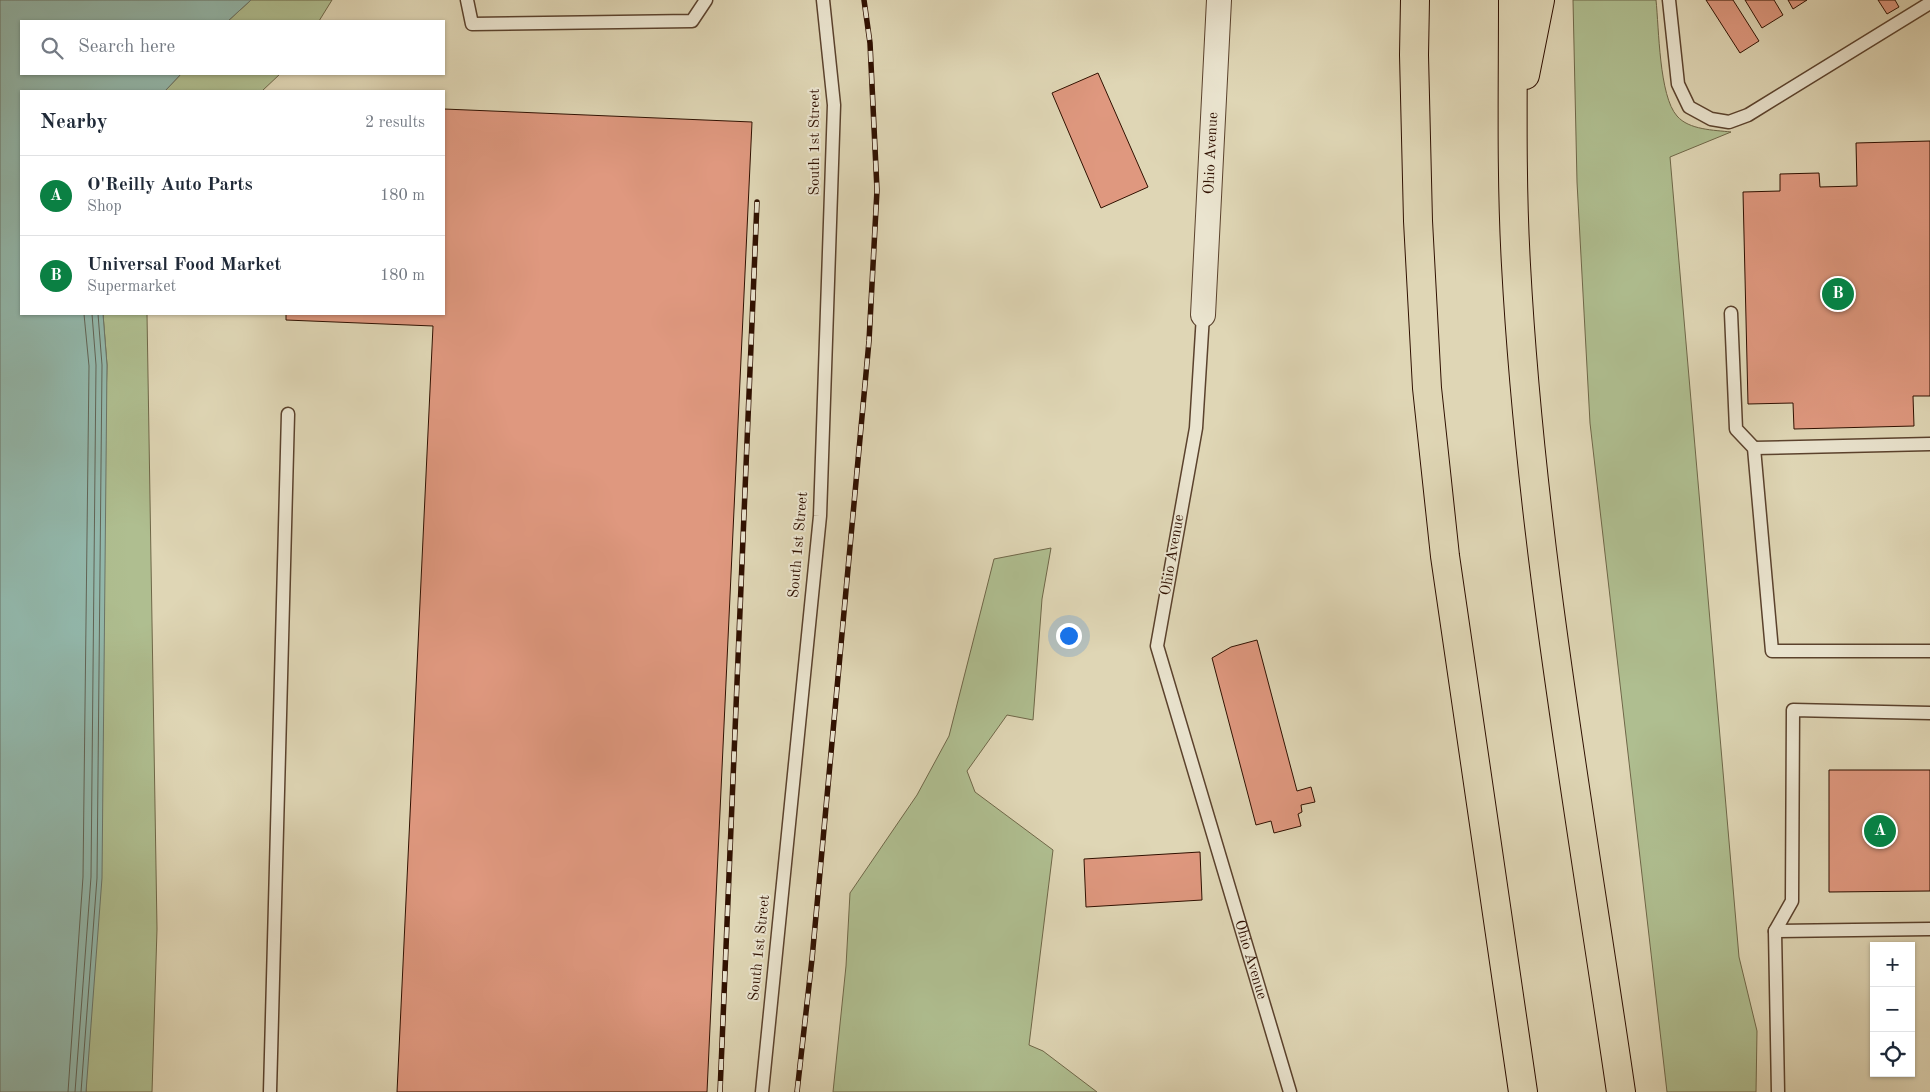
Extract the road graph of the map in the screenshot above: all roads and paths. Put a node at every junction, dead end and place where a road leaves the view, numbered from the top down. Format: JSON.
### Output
{"nodes":[{"id":1,"x":467,"y":0,"type":"edge"},
{"id":2,"x":706,"y":0,"type":"edge"},
{"id":3,"x":823,"y":0,"type":"edge"},
{"id":4,"x":1219,"y":0,"type":"edge"},
{"id":5,"x":1407,"y":0,"type":"edge"},
{"id":6,"x":1415,"y":0,"type":"edge"},
{"id":7,"x":1513,"y":0,"type":"edge"},
{"id":8,"x":1540,"y":0,"type":"edge"},
{"id":9,"x":1669,"y":0,"type":"edge"},
{"id":10,"x":1930,"y":3,"type":"edge"},
{"id":11,"x":1414,"y":54,"type":"junction"},
{"id":12,"x":1512,"y":138,"type":"junction"},
{"id":13,"x":1731,"y":313,"type":"dead end"},
{"id":14,"x":1203,"y":315,"type":"joint"},
{"id":15,"x":288,"y":414,"type":"dead end"},
{"id":16,"x":1930,"y":444,"type":"edge"},
{"id":17,"x":1754,"y":448,"type":"junction"},
{"id":18,"x":1930,"y":652,"type":"edge"},
{"id":19,"x":1930,"y":713,"type":"edge"},
{"id":20,"x":1930,"y":929,"type":"edge"},
{"id":21,"x":1775,"y":931,"type":"junction"},
{"id":22,"x":270,"y":1092,"type":"edge"},
{"id":23,"x":762,"y":1092,"type":"edge"},
{"id":24,"x":1290,"y":1092,"type":"edge"},
{"id":25,"x":1523,"y":1092,"type":"edge"},
{"id":26,"x":1621,"y":1092,"type":"edge"},
{"id":27,"x":1778,"y":1092,"type":"edge"}],
"edges":[{"from":1,"to":2,"type":"lane"},
{"from":3,"to":23,"type":"lane","name":"South 1st Street"},
{"from":4,"to":14,"type":"street","name":"Ohio Avenue"},
{"from":5,"to":11,"type":"highway"},
{"from":6,"to":11,"type":"highway"},
{"from":7,"to":12,"type":"highway"},
{"from":8,"to":12,"type":"highway"},
{"from":9,"to":10,"type":"lane"},
{"from":11,"to":25,"type":"highway"},
{"from":12,"to":26,"type":"highway"},
{"from":13,"to":17,"type":"lane"},
{"from":14,"to":24,"type":"lane","name":"Ohio Avenue"},
{"from":15,"to":22,"type":"lane"},
{"from":16,"to":17,"type":"lane"},
{"from":17,"to":18,"type":"lane"},
{"from":19,"to":21,"type":"lane"},
{"from":20,"to":21,"type":"lane"},
{"from":21,"to":27,"type":"lane"}]}
